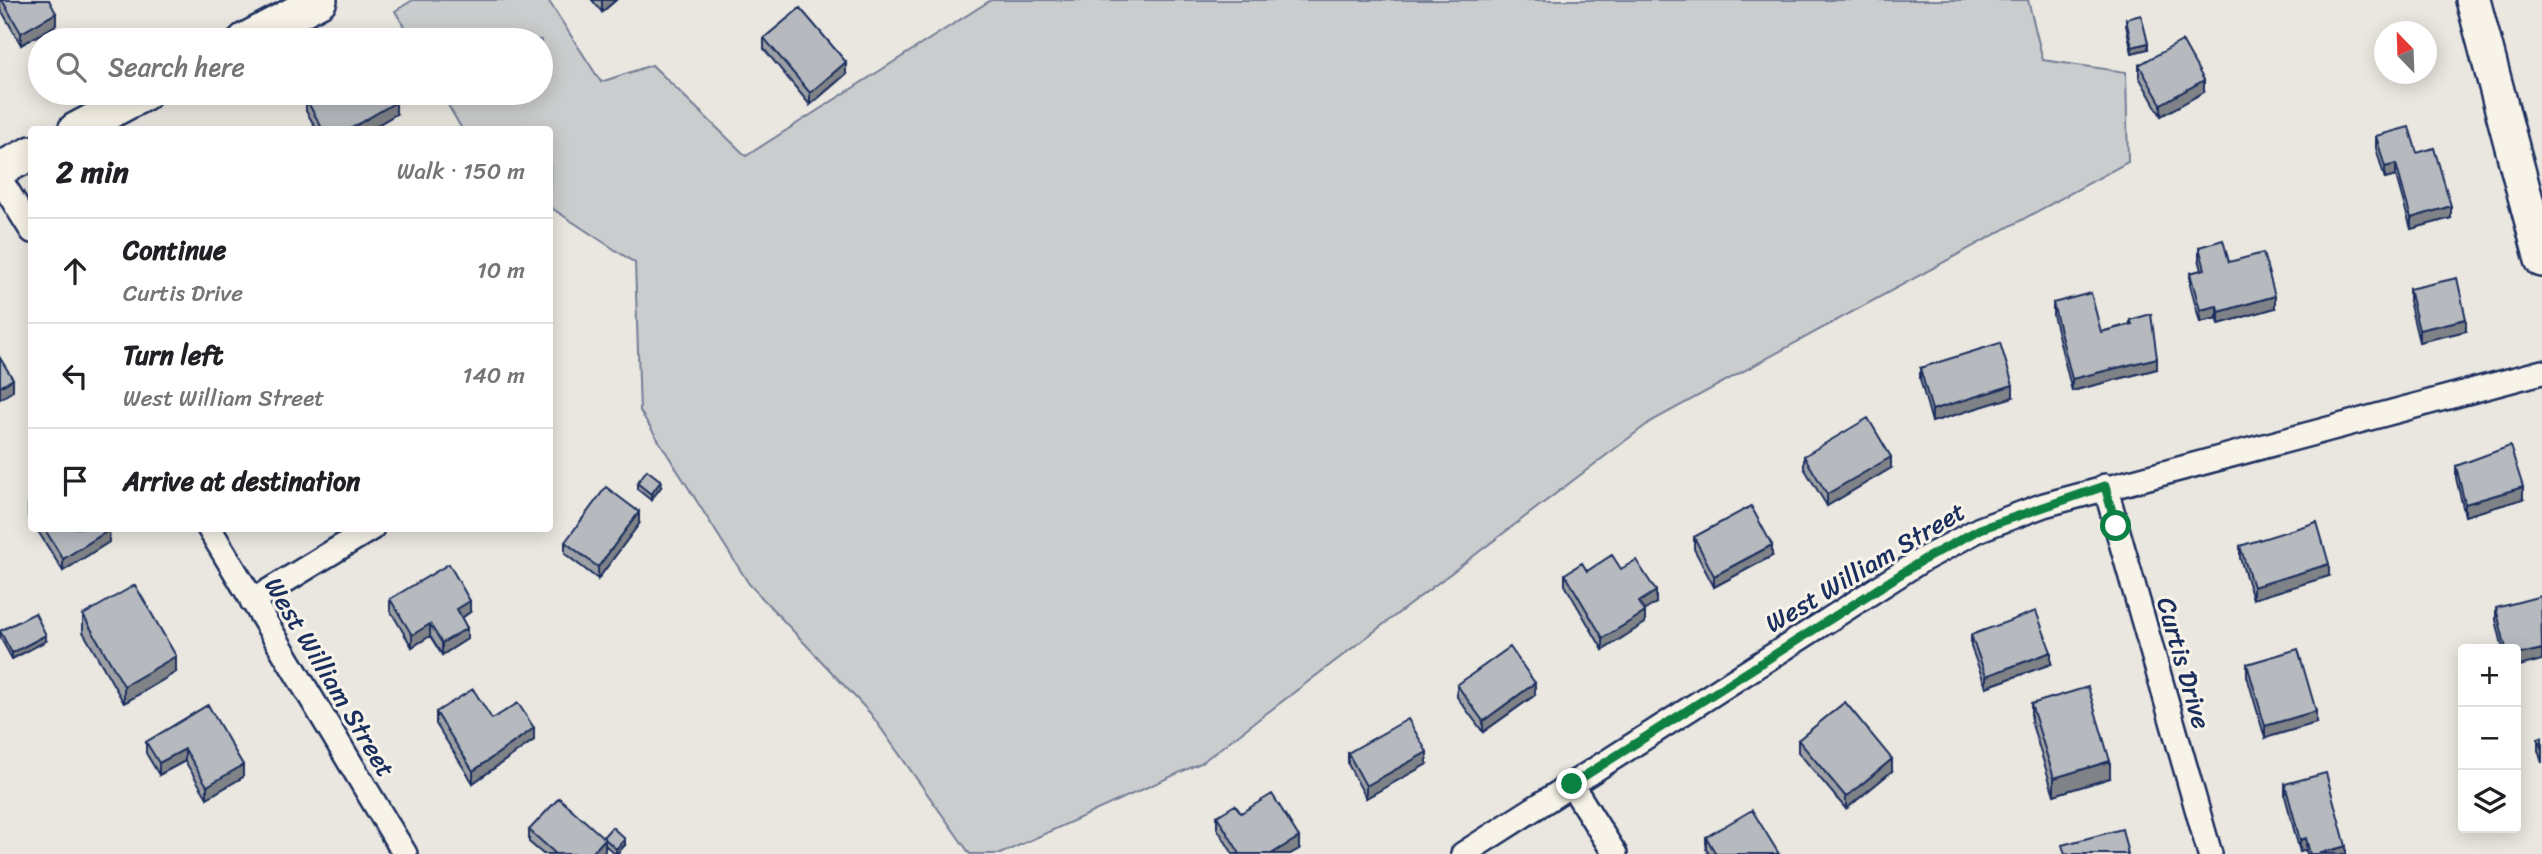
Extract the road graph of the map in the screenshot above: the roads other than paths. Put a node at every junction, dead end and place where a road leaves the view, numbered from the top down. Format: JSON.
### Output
{"nodes":[{"id":1,"x":320,"y":0,"type":"edge"},
{"id":2,"x":2473,"y":0,"type":"edge"},
{"id":3,"x":268,"y":28,"type":"edge"},
{"id":4,"x":122,"y":105,"type":"edge"},
{"id":5,"x":83,"y":126,"type":"edge"},
{"id":6,"x":28,"y":155,"type":"edge"},
{"id":7,"x":0,"y":169,"type":"edge"},
{"id":8,"x":0,"y":179,"type":"edge"},
{"id":9,"x":28,"y":224,"type":"edge"},
{"id":10,"x":2542,"y":260,"type":"edge"},
{"id":11,"x":2542,"y":372,"type":"edge"},
{"id":12,"x":2105,"y":486,"type":"junction"},
{"id":13,"x":211,"y":532,"type":"edge"},
{"id":14,"x":365,"y":532,"type":"edge"},
{"id":15,"x":252,"y":601,"type":"junction"},
{"id":16,"x":1572,"y":784,"type":"junction"},
{"id":17,"x":405,"y":854,"type":"edge"},
{"id":18,"x":1463,"y":854,"type":"edge"},
{"id":19,"x":1615,"y":854,"type":"edge"},
{"id":20,"x":2210,"y":854,"type":"edge"}],
"edges":[{"from":1,"to":3,"type":"main road"},
{"from":2,"to":10,"type":"main road"},
{"from":4,"to":5,"type":"main road"},
{"from":6,"to":7,"type":"main road"},
{"from":8,"to":9,"type":"street"},
{"from":11,"to":12,"type":"street","name":"West William Street"},
{"from":12,"to":16,"type":"street","name":"West William Street"},
{"from":12,"to":20,"type":"street","name":"Curtis Drive"},
{"from":13,"to":15,"type":"street","name":"West William Street"},
{"from":14,"to":15,"type":"street"},
{"from":15,"to":17,"type":"street","name":"West William Street"},
{"from":16,"to":18,"type":"street","name":"West William Street"},
{"from":16,"to":19,"type":"street"}]}
